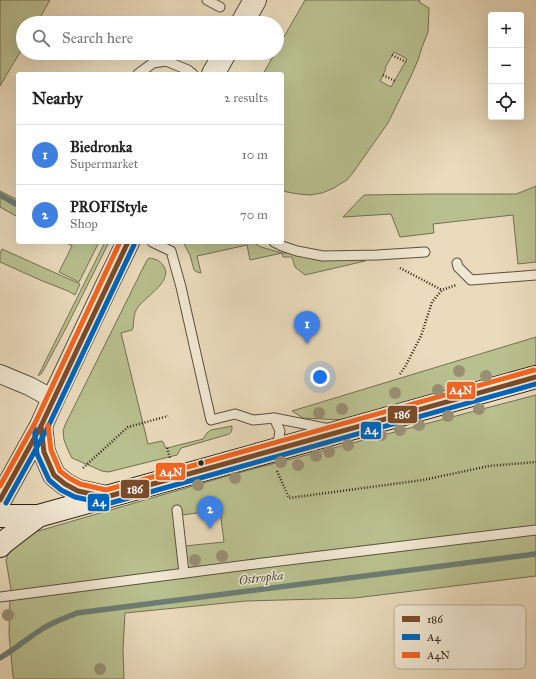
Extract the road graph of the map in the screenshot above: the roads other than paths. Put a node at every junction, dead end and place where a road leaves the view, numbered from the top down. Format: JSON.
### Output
{"nodes":[{"id":1,"x":207,"y":0,"type":"edge"},
{"id":2,"x":255,"y":0,"type":"edge"},
{"id":3,"x":220,"y":7,"type":"dead end"},
{"id":4,"x":246,"y":16,"type":"edge"},
{"id":5,"x":221,"y":60,"type":"edge"},
{"id":6,"x":141,"y":72,"type":"edge"},
{"id":7,"x":190,"y":72,"type":"edge"},
{"id":8,"x":214,"y":72,"type":"edge"},
{"id":9,"x":127,"y":244,"type":"edge"},
{"id":10,"x":156,"y":244,"type":"edge"},
{"id":11,"x":278,"y":244,"type":"edge"},
{"id":12,"x":425,"y":252,"type":"dead end"},
{"id":13,"x":457,"y":263,"type":"dead end"},
{"id":14,"x":536,"y":275,"type":"edge"},
{"id":15,"x":0,"y":374,"type":"edge"},
{"id":16,"x":536,"y":377,"type":"edge"},
{"id":17,"x":53,"y":399,"type":"junction"},
{"id":18,"x":274,"y":418,"type":"junction"},
{"id":19,"x":41,"y":426,"type":"junction"},
{"id":20,"x":343,"y":432,"type":"junction"},
{"id":21,"x":272,"y":451,"type":"junction"},
{"id":22,"x":106,"y":497,"type":"junction"},
{"id":23,"x":0,"y":500,"type":"edge"},
{"id":24,"x":177,"y":510,"type":"dead end"},
{"id":25,"x":0,"y":516,"type":"edge"},
{"id":26,"x":38,"y":516,"type":"junction"},
{"id":27,"x":536,"y":530,"type":"edge"},
{"id":28,"x":0,"y":546,"type":"edge"},
{"id":29,"x":184,"y":573,"type":"junction"},
{"id":30,"x":0,"y":597,"type":"edge"}],
"edges":[{"from":1,"to":3,"type":"lane"},
{"from":2,"to":4,"type":"main road"},
{"from":5,"to":8,"type":"main road"},
{"from":6,"to":7,"type":"lane"},
{"from":9,"to":17,"type":"main road"},
{"from":10,"to":18,"type":"lane"},
{"from":11,"to":12,"type":"lane"},
{"from":13,"to":14,"type":"lane"},
{"from":15,"to":17,"type":"street"},
{"from":16,"to":20,"type":"main road"},
{"from":17,"to":19,"type":"main road"},
{"from":18,"to":20,"type":"lane"},
{"from":18,"to":21,"type":"lane"},
{"from":19,"to":22,"type":"main road"},
{"from":19,"to":23,"type":"main road"},
{"from":20,"to":21,"type":"main road"},
{"from":21,"to":22,"type":"main road"},
{"from":22,"to":26,"type":"main road"},
{"from":24,"to":29,"type":"lane"},
{"from":25,"to":26,"type":"main road"},
{"from":26,"to":28,"type":"main road"},
{"from":27,"to":29,"type":"lane"},
{"from":29,"to":30,"type":"lane"}]}
